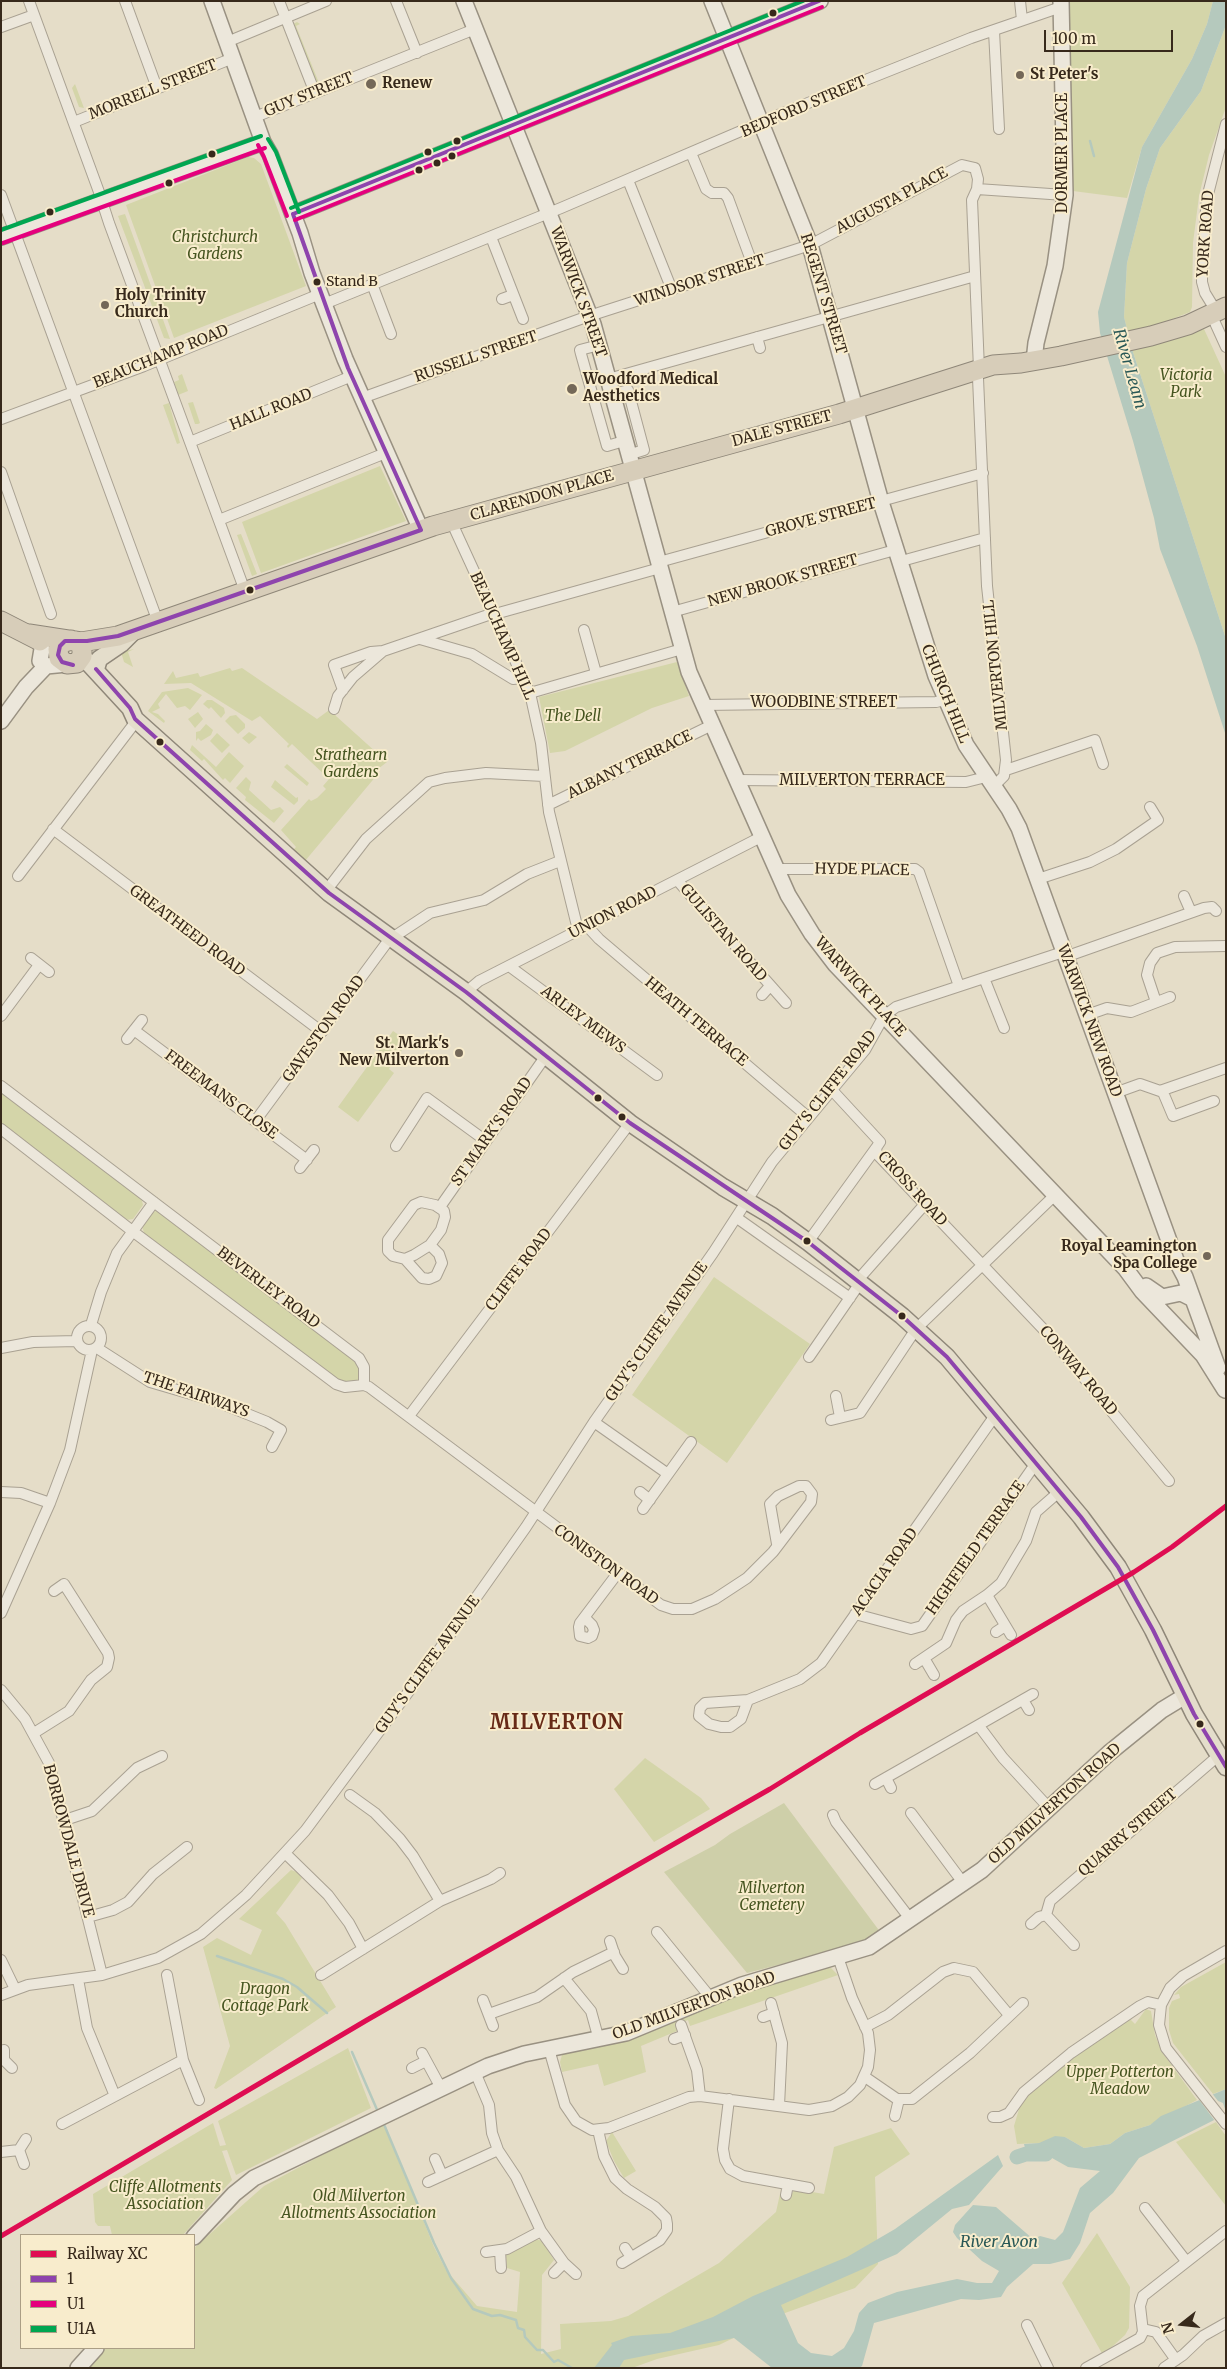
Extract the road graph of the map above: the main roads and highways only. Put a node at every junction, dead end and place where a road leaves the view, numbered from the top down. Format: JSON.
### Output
{"nodes":[{"id":1,"x":1215,"y":308,"type":"edge"},
{"id":2,"x":629,"y":455,"type":"joint"},
{"id":3,"x":1,"y":621,"type":"edge"},
{"id":4,"x":126,"y":633,"type":"junction"},
{"id":5,"x":71,"y":653,"type":"junction"},
{"id":6,"x":96,"y":669,"type":"junction"},
{"id":7,"x":136,"y":719,"type":"junction"},
{"id":8,"x":1222,"y":1761,"type":"edge"}],
"edges":[{"from":1,"to":2,"type":"highway","name":"DALE STREET"},
{"from":2,"to":4,"type":"highway","name":"CLARENDON PLACE"},
{"from":3,"to":5,"type":"highway"},
{"from":4,"to":5,"type":"highway","name":"CLARENDON PLACE"},
{"from":4,"to":6,"type":"main road"},
{"from":5,"to":6,"type":"main road"},
{"from":5,"to":7,"type":"main road"},
{"from":6,"to":7,"type":"main road"},
{"from":7,"to":8,"type":"main road"}]}
